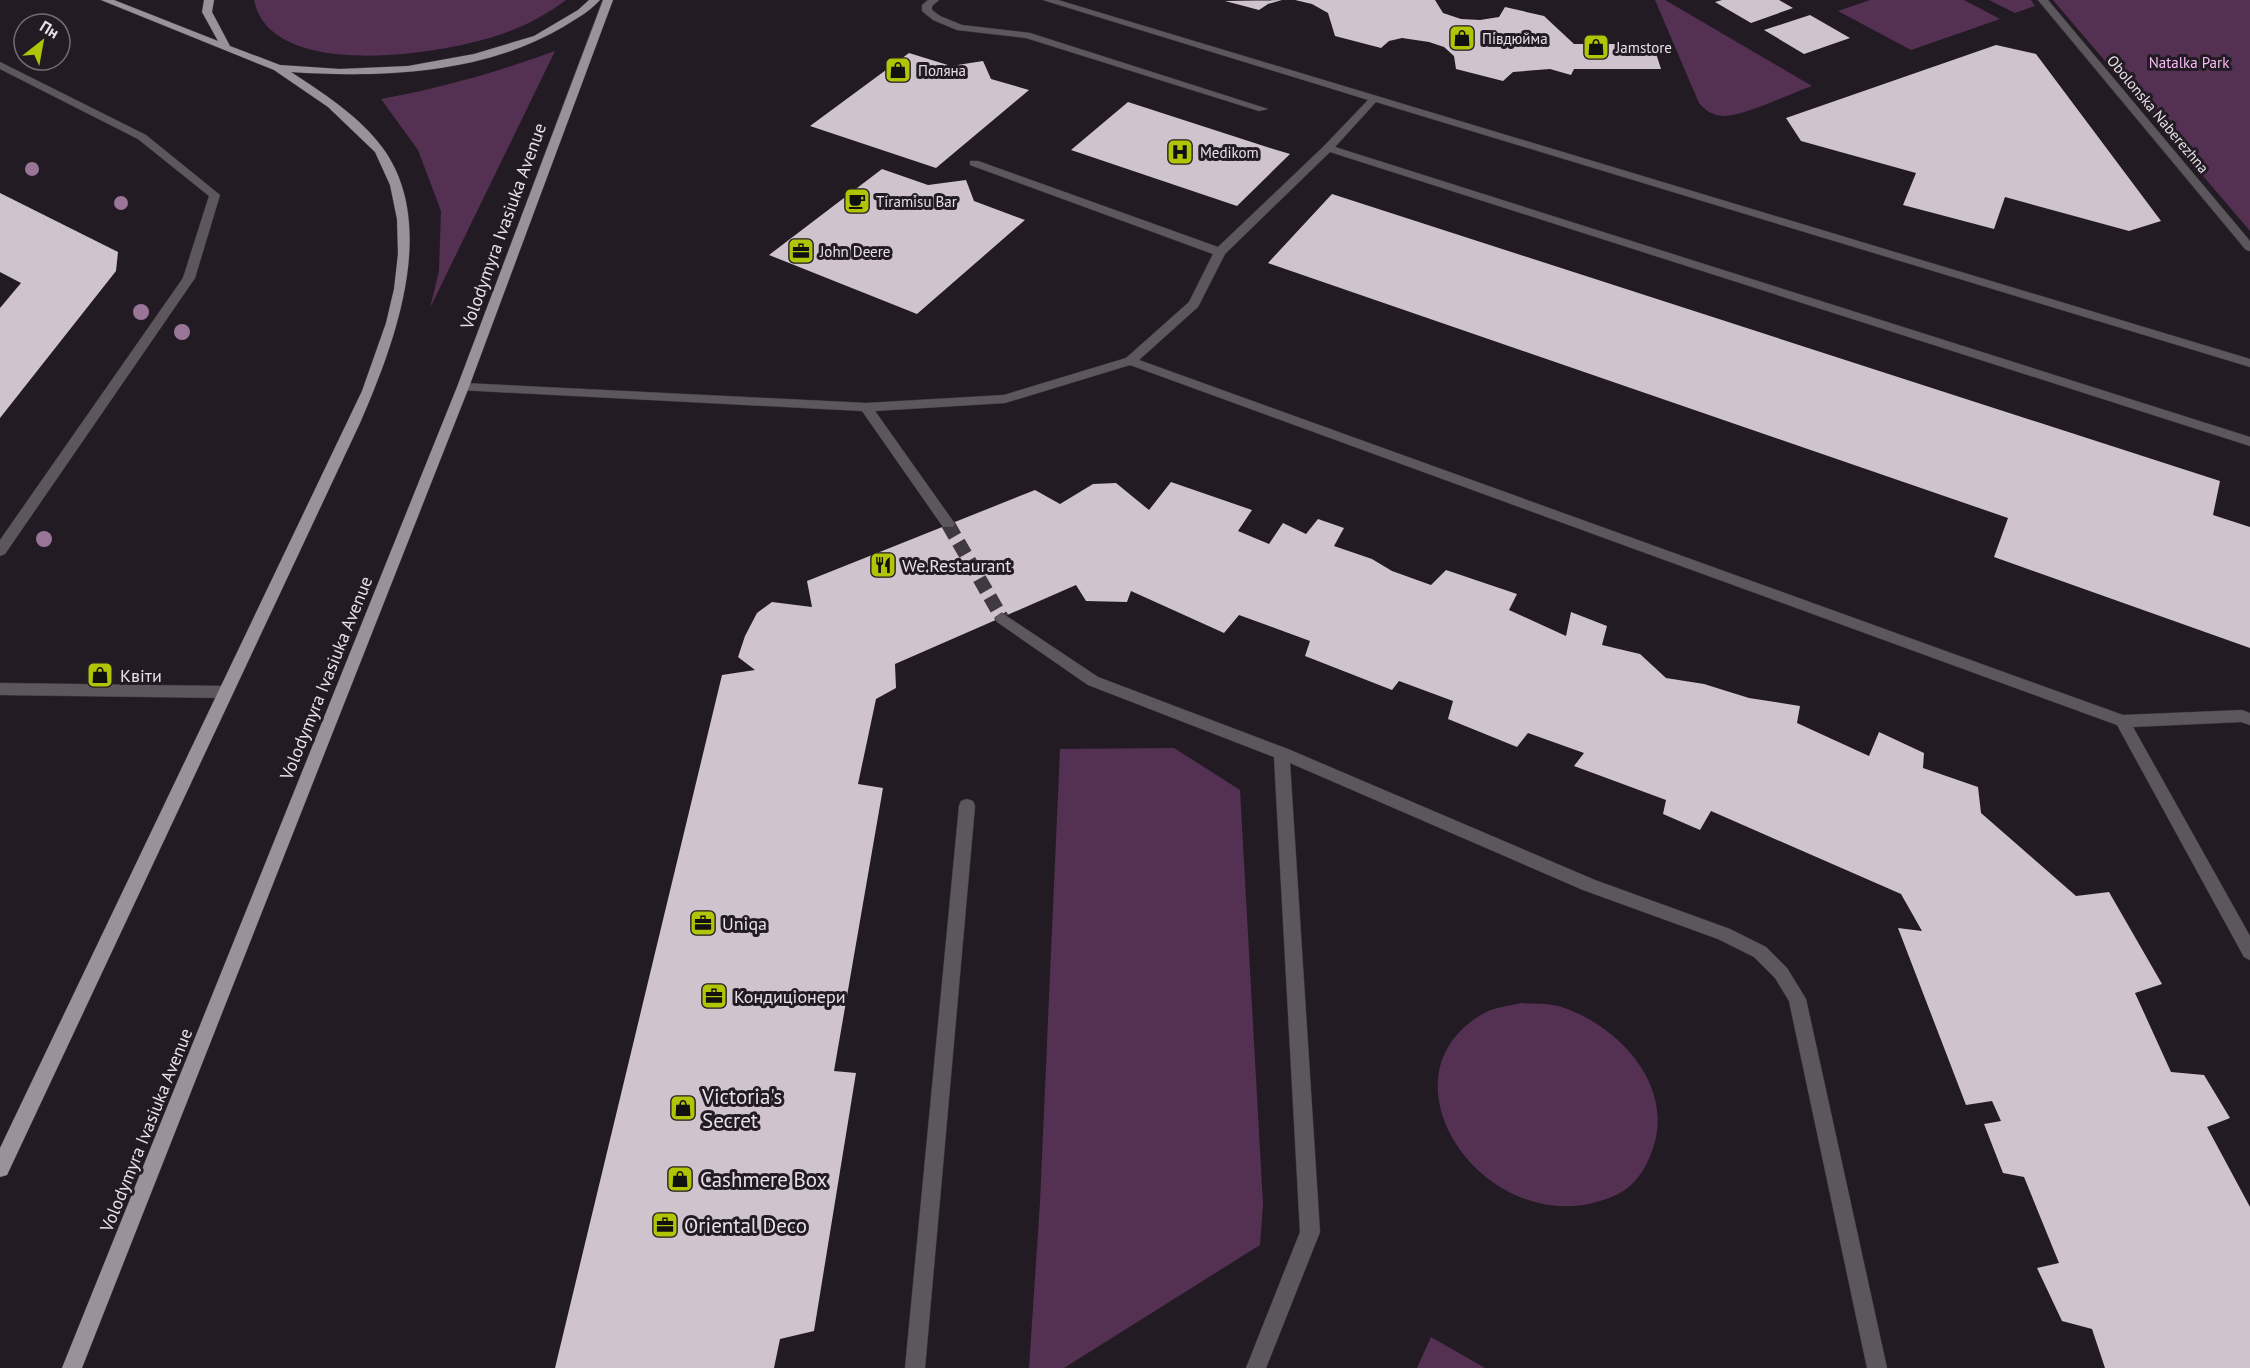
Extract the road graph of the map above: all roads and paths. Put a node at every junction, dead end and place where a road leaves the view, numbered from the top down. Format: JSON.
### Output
{"nodes":[{"id":1,"x":106,"y":0,"type":"edge"},
{"id":2,"x":209,"y":0,"type":"edge"},
{"id":3,"x":595,"y":0,"type":"edge"},
{"id":4,"x":608,"y":0,"type":"edge"},
{"id":5,"x":934,"y":0,"type":"edge"},
{"id":6,"x":1048,"y":0,"type":"edge"},
{"id":7,"x":2043,"y":0,"type":"edge"},
{"id":8,"x":226,"y":47,"type":"junction"},
{"id":9,"x":0,"y":64,"type":"edge"},
{"id":10,"x":278,"y":68,"type":"junction"},
{"id":11,"x":1374,"y":99,"type":"junction"},
{"id":12,"x":1263,"y":109,"type":"dead end"},
{"id":13,"x":1328,"y":148,"type":"junction"},
{"id":14,"x":974,"y":163,"type":"dead end"},
{"id":15,"x":2250,"y":248,"type":"edge"},
{"id":16,"x":1220,"y":252,"type":"junction"},
{"id":17,"x":1130,"y":361,"type":"junction"},
{"id":18,"x":2250,"y":363,"type":"edge"},
{"id":19,"x":463,"y":387,"type":"junction"},
{"id":20,"x":866,"y":407,"type":"junction"},
{"id":21,"x":2250,"y":442,"type":"edge"},
{"id":22,"x":948,"y":524,"type":"tunnel mouth"},
{"id":23,"x":0,"y":551,"type":"edge"},
{"id":24,"x":1002,"y":618,"type":"tunnel mouth"},
{"id":25,"x":0,"y":689,"type":"edge"},
{"id":26,"x":225,"y":692,"type":"junction"},
{"id":27,"x":2250,"y":719,"type":"edge"},
{"id":28,"x":2122,"y":721,"type":"junction"},
{"id":29,"x":1282,"y":753,"type":"junction"},
{"id":30,"x":968,"y":806,"type":"dead end"},
{"id":31,"x":2250,"y":952,"type":"edge"},
{"id":32,"x":0,"y":1168,"type":"edge"},
{"id":33,"x":72,"y":1368,"type":"edge"},
{"id":34,"x":915,"y":1368,"type":"edge"},
{"id":35,"x":1256,"y":1368,"type":"edge"},
{"id":36,"x":1877,"y":1368,"type":"edge"}],
"edges":[{"from":1,"to":8,"type":"main road"},
{"from":2,"to":8,"type":"main road"},
{"from":3,"to":10,"type":"main road"},
{"from":4,"to":19,"type":"main road","name":"Volodymyra Ivasiuka Avenue"},
{"from":5,"to":12,"type":"street"},
{"from":6,"to":11,"type":"street"},
{"from":7,"to":15,"type":"street","name":"Obolonska Naberezhna"},
{"from":8,"to":10,"type":"main road"},
{"from":9,"to":23,"type":"street"},
{"from":10,"to":26,"type":"main road"},
{"from":11,"to":13,"type":"street"},
{"from":11,"to":18,"type":"street"},
{"from":13,"to":16,"type":"street"},
{"from":13,"to":21,"type":"street"},
{"from":14,"to":16,"type":"street"},
{"from":16,"to":17,"type":"street"},
{"from":17,"to":20,"type":"street"},
{"from":17,"to":28,"type":"street"},
{"from":19,"to":20,"type":"street"},
{"from":19,"to":33,"type":"main road","name":"Volodymyra Ivasiuka Avenue"},
{"from":20,"to":22,"type":"street"},
{"from":24,"to":29,"type":"street"},
{"from":25,"to":26,"type":"street"},
{"from":26,"to":32,"type":"main road"},
{"from":27,"to":28,"type":"street"},
{"from":28,"to":31,"type":"street"},
{"from":29,"to":35,"type":"street"},
{"from":29,"to":36,"type":"street"},
{"from":30,"to":34,"type":"street"}]}
